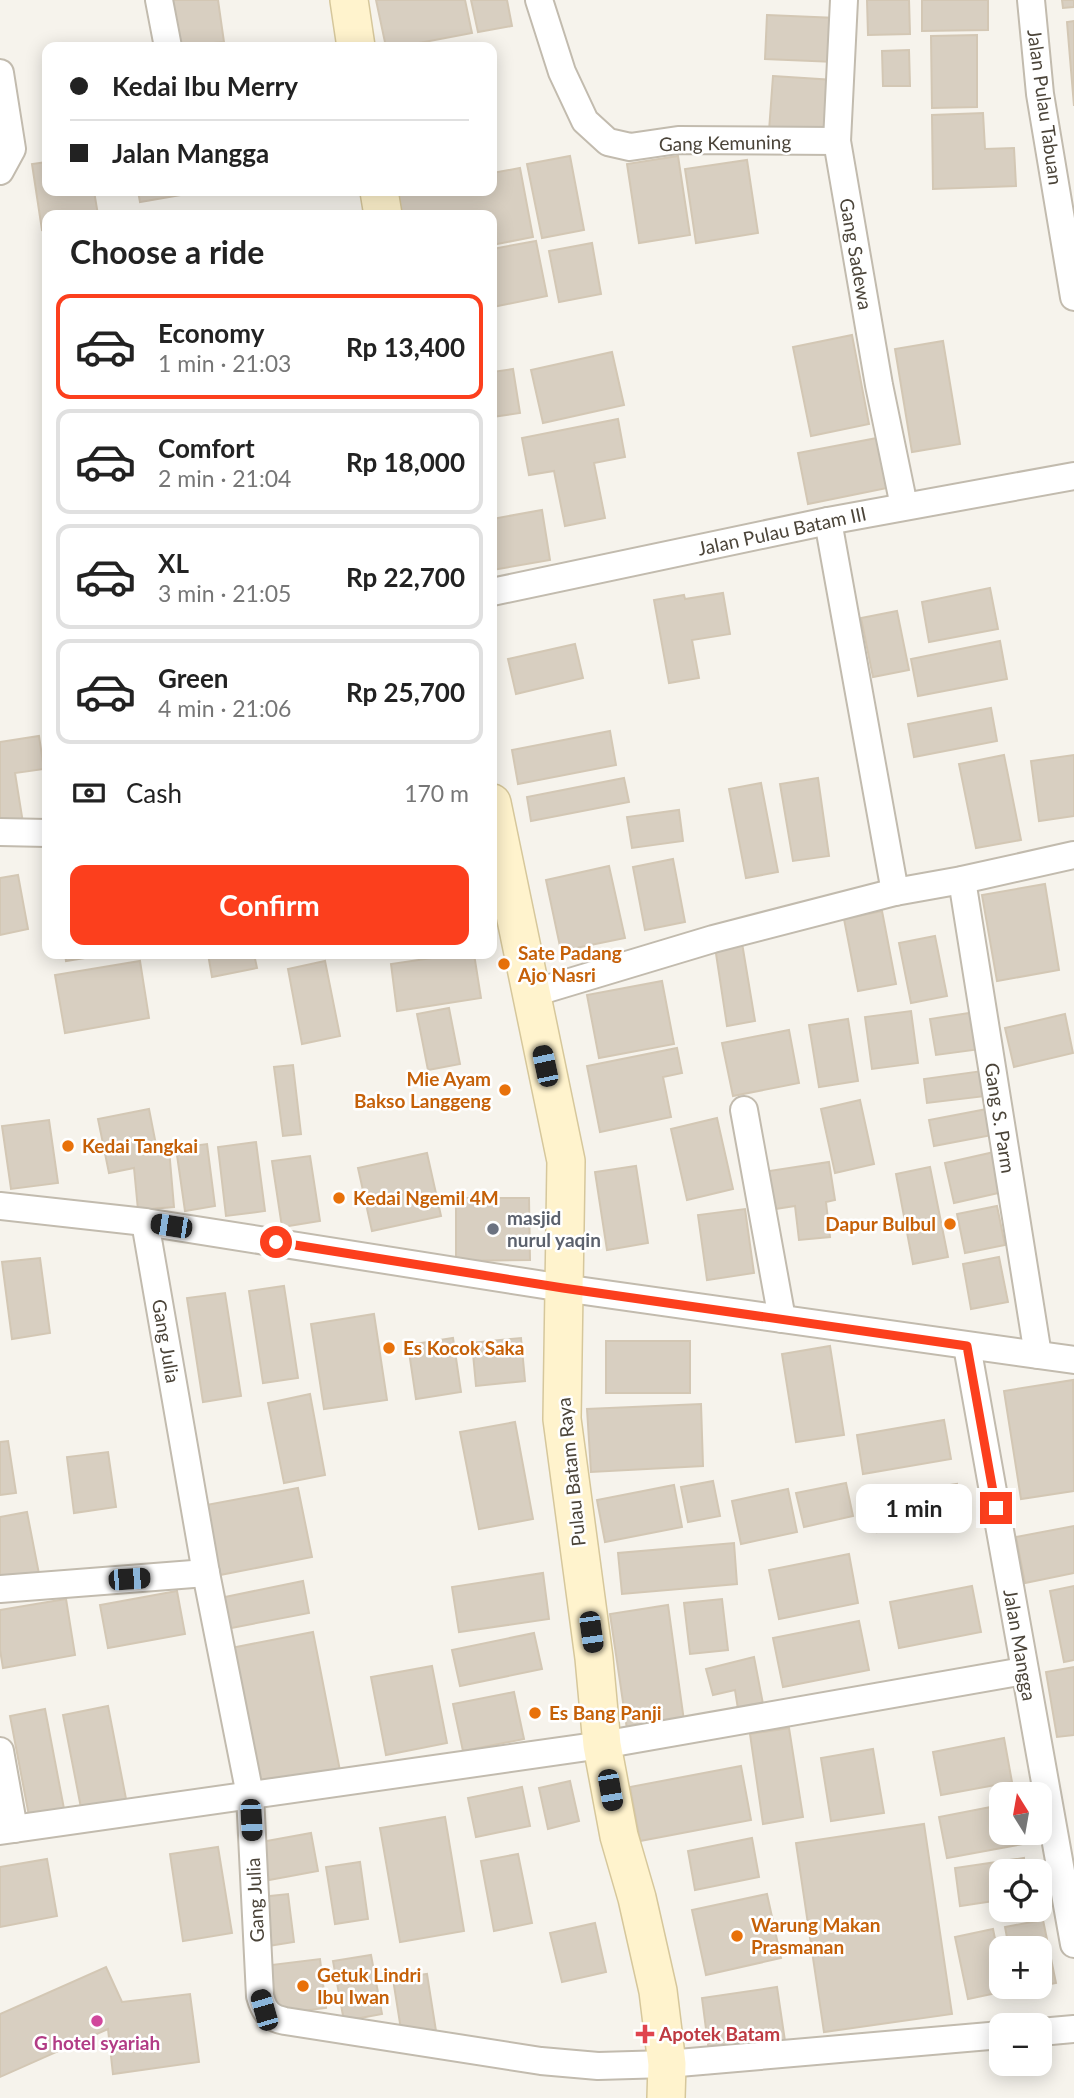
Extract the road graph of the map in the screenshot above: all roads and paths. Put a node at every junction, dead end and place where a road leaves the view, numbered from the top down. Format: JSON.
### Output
{"nodes":[{"id":1,"x":159,"y":0,"type":"edge"},
{"id":2,"x":349,"y":0,"type":"edge"},
{"id":3,"x":539,"y":0,"type":"edge"},
{"id":4,"x":844,"y":0,"type":"edge"},
{"id":5,"x":1031,"y":0,"type":"edge"},
{"id":6,"x":168,"y":42,"type":"edge"},
{"id":7,"x":355,"y":42,"type":"edge"},
{"id":8,"x":0,"y":73,"type":"edge"},
{"id":9,"x":837,"y":141,"type":"junction"},
{"id":10,"x":0,"y":171,"type":"edge"},
{"id":11,"x":1074,"y":296,"type":"edge"},
{"id":12,"x":1074,"y":476,"type":"edge"},
{"id":13,"x":904,"y":506,"type":"junction"},
{"id":14,"x":828,"y":521,"type":"junction"},
{"id":15,"x":497,"y":591,"type":"edge"},
{"id":16,"x":0,"y":832,"type":"edge"},
{"id":17,"x":42,"y":833,"type":"edge"},
{"id":18,"x":497,"y":844,"type":"edge"},
{"id":19,"x":1074,"y":855,"type":"edge"},
{"id":20,"x":962,"y":880,"type":"junction"},
{"id":21,"x":895,"y":892,"type":"junction"},
{"id":22,"x":530,"y":994,"type":"junction"},
{"id":23,"x":744,"y":1110,"type":"dead end"},
{"id":24,"x":0,"y":1206,"type":"edge"},
{"id":25,"x":145,"y":1222,"type":"junction"},
{"id":26,"x":563,"y":1288,"type":"junction"},
{"id":27,"x":782,"y":1319,"type":"junction"},
{"id":28,"x":967,"y":1346,"type":"junction"},
{"id":29,"x":1038,"y":1355,"type":"junction"},
{"id":30,"x":1074,"y":1360,"type":"edge"},
{"id":31,"x":206,"y":1573,"type":"junction"},
{"id":32,"x":0,"y":1589,"type":"edge"},
{"id":33,"x":1024,"y":1671,"type":"junction"},
{"id":34,"x":602,"y":1745,"type":"junction"},
{"id":35,"x":0,"y":1751,"type":"edge"},
{"id":36,"x":250,"y":1795,"type":"junction"},
{"id":37,"x":7,"y":1830,"type":"edge"},
{"id":38,"x":1074,"y":1944,"type":"edge"},
{"id":39,"x":1074,"y":2029,"type":"edge"},
{"id":40,"x":1052,"y":2031,"type":"edge"},
{"id":41,"x":989,"y":2037,"type":"edge"},
{"id":42,"x":667,"y":2081,"type":"edge"}],
"edges":[{"from":1,"to":6,"type":"street"},
{"from":2,"to":7,"type":"street"},
{"from":3,"to":9,"type":"street","name":"Gang Kemuning"},
{"from":4,"to":9,"type":"street","name":"Gang Sadewa"},
{"from":5,"to":11,"type":"street","name":"Jalan Pulau Tabuan"},
{"from":8,"to":10,"type":"street"},
{"from":9,"to":13,"type":"street","name":"Gang Sadewa"},
{"from":12,"to":13,"type":"street","name":"Jalan Pulau Batam III"},
{"from":13,"to":14,"type":"street","name":"Jalan Pulau Batam III"},
{"from":14,"to":15,"type":"street","name":"Jalan Pulau Batam III"},
{"from":14,"to":21,"type":"street"},
{"from":16,"to":17,"type":"street"},
{"from":18,"to":22,"type":"street","name":"Pulau Batam Raya"},
{"from":19,"to":20,"type":"street"},
{"from":20,"to":21,"type":"street"},
{"from":20,"to":29,"type":"street","name":"Gang S. Parm"},
{"from":21,"to":22,"type":"street"},
{"from":22,"to":26,"type":"street","name":"Pulau Batam Raya"},
{"from":23,"to":27,"type":"street"},
{"from":24,"to":25,"type":"street"},
{"from":25,"to":26,"type":"street"},
{"from":25,"to":31,"type":"street","name":"Gang Julia"},
{"from":26,"to":27,"type":"street"},
{"from":26,"to":34,"type":"street","name":"Pulau Batam Raya"},
{"from":27,"to":28,"type":"street"},
{"from":28,"to":29,"type":"street"},
{"from":28,"to":33,"type":"street","name":"Jalan Mangga"},
{"from":29,"to":30,"type":"street"},
{"from":31,"to":32,"type":"street"},
{"from":31,"to":36,"type":"street","name":"Gang Julia"},
{"from":33,"to":34,"type":"street"},
{"from":33,"to":38,"type":"street","name":"Jalan Mangga"},
{"from":34,"to":36,"type":"street"},
{"from":34,"to":42,"type":"street","name":"Pulau Batam Raya"},
{"from":35,"to":37,"type":"street"},
{"from":36,"to":37,"type":"street"},
{"from":36,"to":42,"type":"street","name":"Gang Julia"},
{"from":39,"to":40,"type":"street"},
{"from":41,"to":42,"type":"street","name":"Gang Julia"}]}
